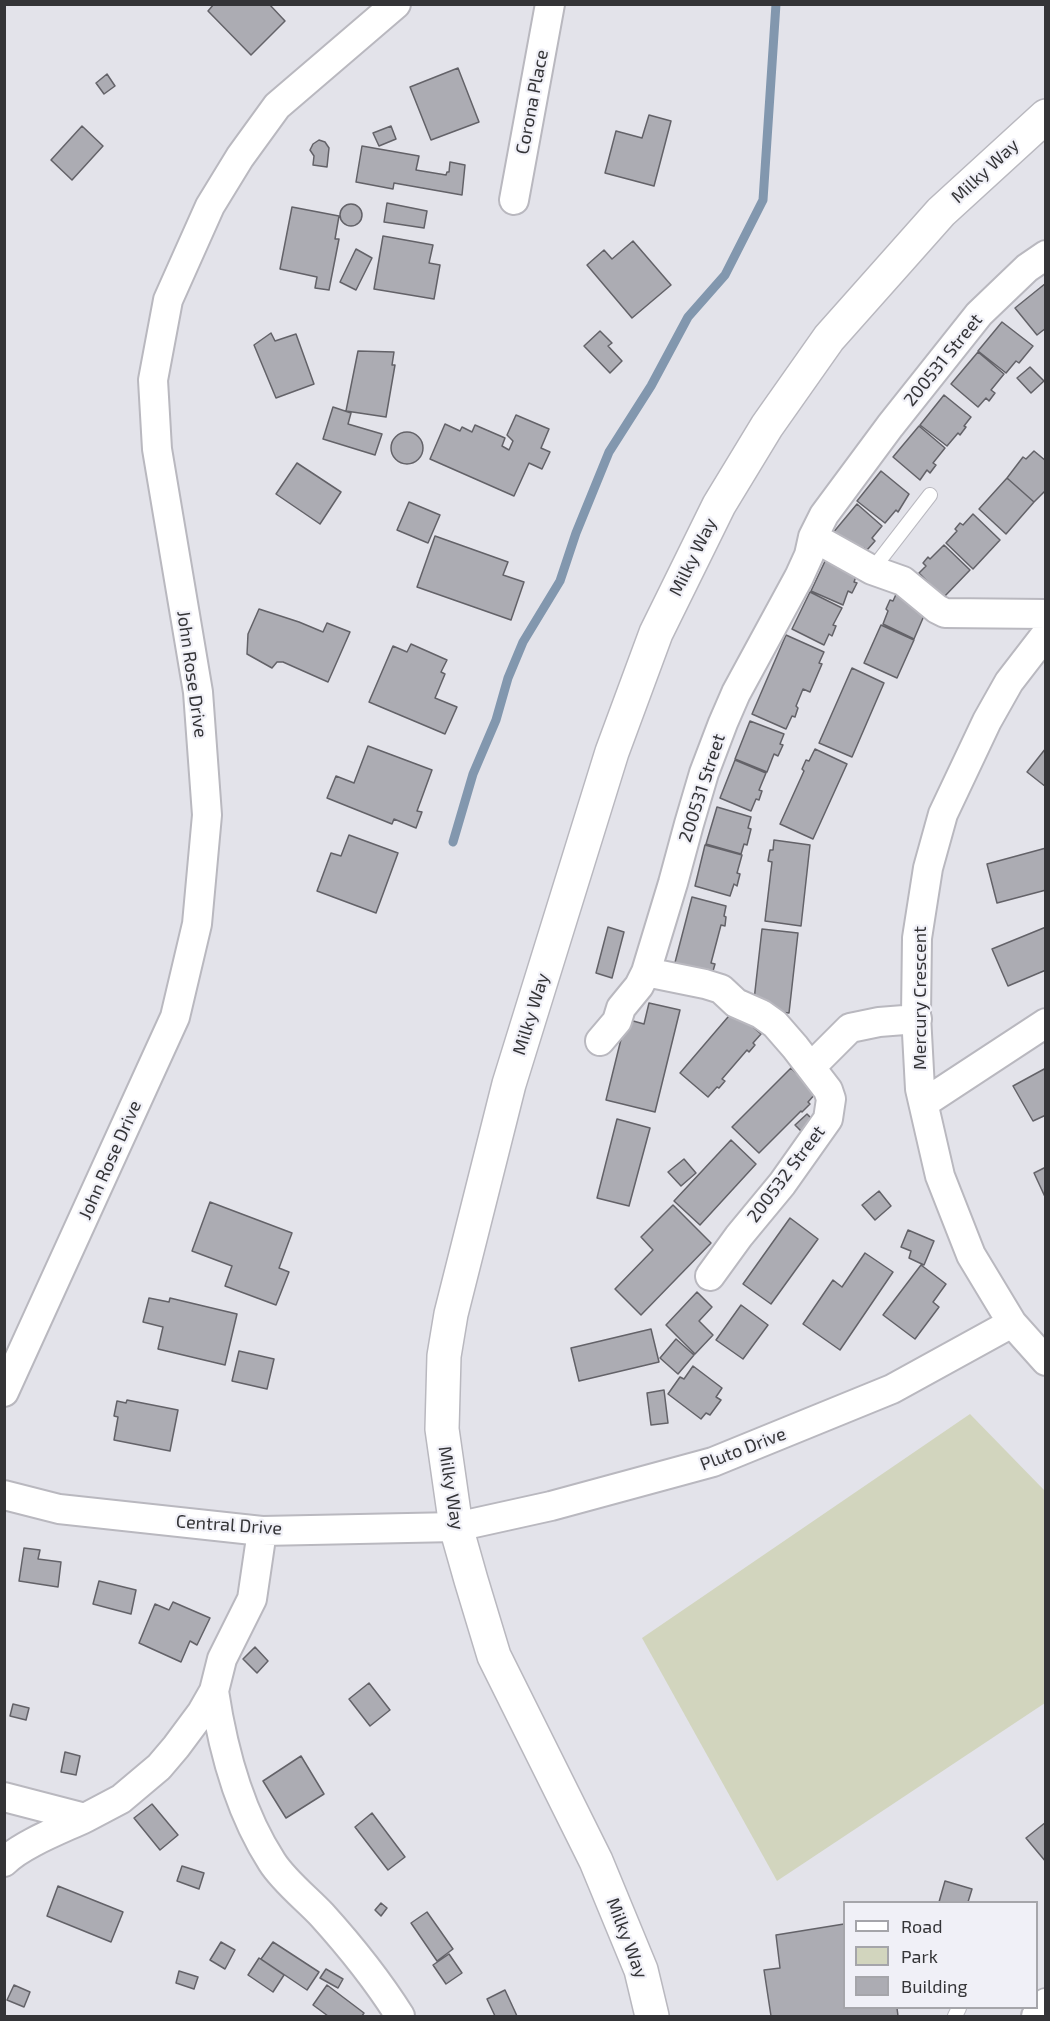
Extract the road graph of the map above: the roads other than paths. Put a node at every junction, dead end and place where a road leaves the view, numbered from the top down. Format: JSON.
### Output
{"nodes":[{"id":1,"x":396,"y":4,"type":"edge"},
{"id":2,"x":550,"y":4,"type":"edge"},
{"id":3,"x":1046,"y":116,"type":"edge"},
{"id":4,"x":514,"y":200,"type":"dead end"},
{"id":5,"x":1046,"y":255,"type":"edge"},
{"id":6,"x":930,"y":495,"type":"dead end"},
{"id":7,"x":813,"y":537,"type":"junction"},
{"id":8,"x":872,"y":570,"type":"junction"},
{"id":9,"x":1046,"y":614,"type":"edge"},
{"id":10,"x":1046,"y":634,"type":"edge"},
{"id":11,"x":646,"y":972,"type":"junction"},
{"id":12,"x":917,"y":1019,"type":"junction"},
{"id":13,"x":1046,"y":1023,"type":"edge"},
{"id":14,"x":600,"y":1041,"type":"dead end"},
{"id":15,"x":811,"y":1067,"type":"junction"},
{"id":16,"x":924,"y":1103,"type":"junction"},
{"id":17,"x":710,"y":1276,"type":"dead end"},
{"id":18,"x":1012,"y":1323,"type":"junction"},
{"id":19,"x":1046,"y":1361,"type":"edge"},
{"id":20,"x":4,"y":1392,"type":"edge"},
{"id":21,"x":4,"y":1495,"type":"edge"},
{"id":22,"x":456,"y":1527,"type":"junction"},
{"id":23,"x":262,"y":1531,"type":"junction"},
{"id":24,"x":214,"y":1691,"type":"junction"},
{"id":25,"x":4,"y":1797,"type":"edge"},
{"id":26,"x":85,"y":1818,"type":"junction"},
{"id":27,"x":4,"y":1862,"type":"edge"},
{"id":28,"x":1046,"y":2002,"type":"edge"},
{"id":29,"x":400,"y":2016,"type":"edge"},
{"id":30,"x":652,"y":2016,"type":"edge"},
{"id":31,"x":1036,"y":2016,"type":"edge"}],
"edges":[{"from":1,"to":20,"type":"street","name":"John Rose Drive"},
{"from":2,"to":4,"type":"street","name":"Corona Place"},
{"from":3,"to":22,"type":"street","name":"Milky Way"},
{"from":5,"to":7,"type":"street","name":"200531 Street"},
{"from":6,"to":8,"type":"lane"},
{"from":7,"to":8,"type":"street"},
{"from":7,"to":11,"type":"street","name":"200531 Street"},
{"from":8,"to":9,"type":"street"},
{"from":10,"to":12,"type":"street","name":"Mercury Crescent"},
{"from":11,"to":14,"type":"street","name":"200531 Street"},
{"from":11,"to":15,"type":"street","name":"200532 Street"},
{"from":12,"to":15,"type":"street"},
{"from":12,"to":16,"type":"street","name":"Mercury Crescent"},
{"from":13,"to":16,"type":"street"},
{"from":15,"to":17,"type":"street","name":"200532 Street"},
{"from":16,"to":18,"type":"street","name":"Mercury Crescent"},
{"from":18,"to":19,"type":"street","name":"Mercury Crescent"},
{"from":18,"to":22,"type":"street","name":"Pluto Drive"},
{"from":21,"to":23,"type":"street","name":"Central Drive"},
{"from":22,"to":23,"type":"street","name":"Central Drive"},
{"from":22,"to":30,"type":"street","name":"Milky Way"},
{"from":23,"to":24,"type":"street"},
{"from":24,"to":26,"type":"street"},
{"from":24,"to":29,"type":"street"},
{"from":25,"to":26,"type":"street"},
{"from":26,"to":27,"type":"street"},
{"from":28,"to":31,"type":"street"}]}
